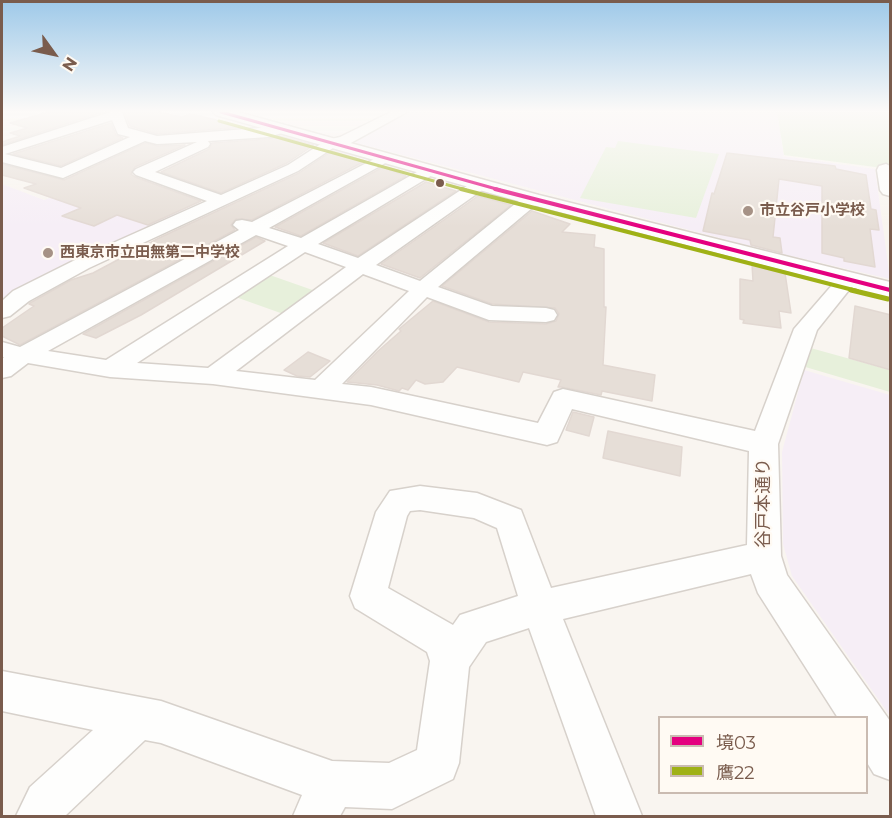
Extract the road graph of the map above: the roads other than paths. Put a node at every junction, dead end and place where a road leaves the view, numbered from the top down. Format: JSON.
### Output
{"nodes":[{"id":1,"x":113,"y":150,"type":"edge"},
{"id":2,"x":188,"y":150,"type":"edge"},
{"id":3,"x":321,"y":150,"type":"edge"},
{"id":4,"x":357,"y":150,"type":"edge"},
{"id":5,"x":46,"y":157,"type":"dead end"},
{"id":6,"x":2,"y":158,"type":"edge"},
{"id":7,"x":384,"y":158,"type":"junction"},
{"id":8,"x":25,"y":165,"type":"junction"},
{"id":9,"x":888,"y":170,"type":"edge"},
{"id":10,"x":429,"y":171,"type":"junction"},
{"id":11,"x":479,"y":185,"type":"junction"},
{"id":12,"x":891,"y":190,"type":"edge"},
{"id":13,"x":532,"y":199,"type":"junction"},
{"id":14,"x":224,"y":214,"type":"junction"},
{"id":15,"x":252,"y":228,"type":"junction"},
{"id":16,"x":303,"y":245,"type":"junction"},
{"id":17,"x":359,"y":267,"type":"junction"},
{"id":18,"x":847,"y":280,"type":"junction"},
{"id":19,"x":423,"y":289,"type":"junction"},
{"id":20,"x":891,"y":290,"type":"edge"},
{"id":21,"x":2,"y":311,"type":"edge"},
{"id":22,"x":546,"y":315,"type":"dead end"},
{"id":23,"x":12,"y":352,"type":"edge"},
{"id":24,"x":110,"y":369,"type":"junction"},
{"id":25,"x":2,"y":370,"type":"edge"},
{"id":26,"x":213,"y":376,"type":"junction"},
{"id":27,"x":321,"y":390,"type":"junction"},
{"id":28,"x":765,"y":444,"type":"junction"},
{"id":29,"x":764,"y":556,"type":"junction"},
{"id":30,"x":540,"y":607,"type":"junction"},
{"id":31,"x":450,"y":661,"type":"junction"},
{"id":32,"x":2,"y":691,"type":"edge"},
{"id":33,"x":862,"y":716,"type":"edge"},
{"id":34,"x":137,"y":718,"type":"junction"},
{"id":35,"x":868,"y":724,"type":"edge"},
{"id":36,"x":891,"y":758,"type":"edge"},
{"id":37,"x":324,"y":800,"type":"edge"},
{"id":38,"x":39,"y":816,"type":"edge"},
{"id":39,"x":618,"y":816,"type":"edge"}],
"edges":[{"from":1,"to":8,"type":"street"},
{"from":2,"to":14,"type":"street"},
{"from":3,"to":14,"type":"street"},
{"from":4,"to":7,"type":"main road"},
{"from":5,"to":8,"type":"street"},
{"from":6,"to":8,"type":"street"},
{"from":7,"to":10,"type":"main road"},
{"from":7,"to":15,"type":"street"},
{"from":9,"to":12,"type":"main road"},
{"from":10,"to":11,"type":"main road"},
{"from":10,"to":16,"type":"street"},
{"from":11,"to":13,"type":"main road"},
{"from":11,"to":17,"type":"street"},
{"from":13,"to":18,"type":"main road"},
{"from":13,"to":19,"type":"street"},
{"from":14,"to":15,"type":"street"},
{"from":14,"to":21,"type":"street"},
{"from":15,"to":16,"type":"street"},
{"from":15,"to":23,"type":"street"},
{"from":16,"to":17,"type":"street"},
{"from":16,"to":24,"type":"street"},
{"from":17,"to":19,"type":"street"},
{"from":17,"to":26,"type":"street"},
{"from":18,"to":20,"type":"main road"},
{"from":18,"to":28,"type":"street","name":"谷戸本通り"},
{"from":19,"to":22,"type":"street"},
{"from":19,"to":27,"type":"street"},
{"from":23,"to":24,"type":"street"},
{"from":23,"to":25,"type":"street"},
{"from":24,"to":26,"type":"street"},
{"from":26,"to":27,"type":"street"},
{"from":27,"to":28,"type":"street"},
{"from":28,"to":29,"type":"street","name":"谷戸本通り"},
{"from":29,"to":30,"type":"street"},
{"from":29,"to":33,"type":"street","name":"谷戸本通り"},
{"from":30,"to":31,"type":"street"},
{"from":30,"to":31,"type":"street"},
{"from":30,"to":39,"type":"street"},
{"from":31,"to":37,"type":"street"},
{"from":32,"to":34,"type":"street"},
{"from":34,"to":37,"type":"street"},
{"from":34,"to":38,"type":"street"},
{"from":35,"to":36,"type":"street"}]}
